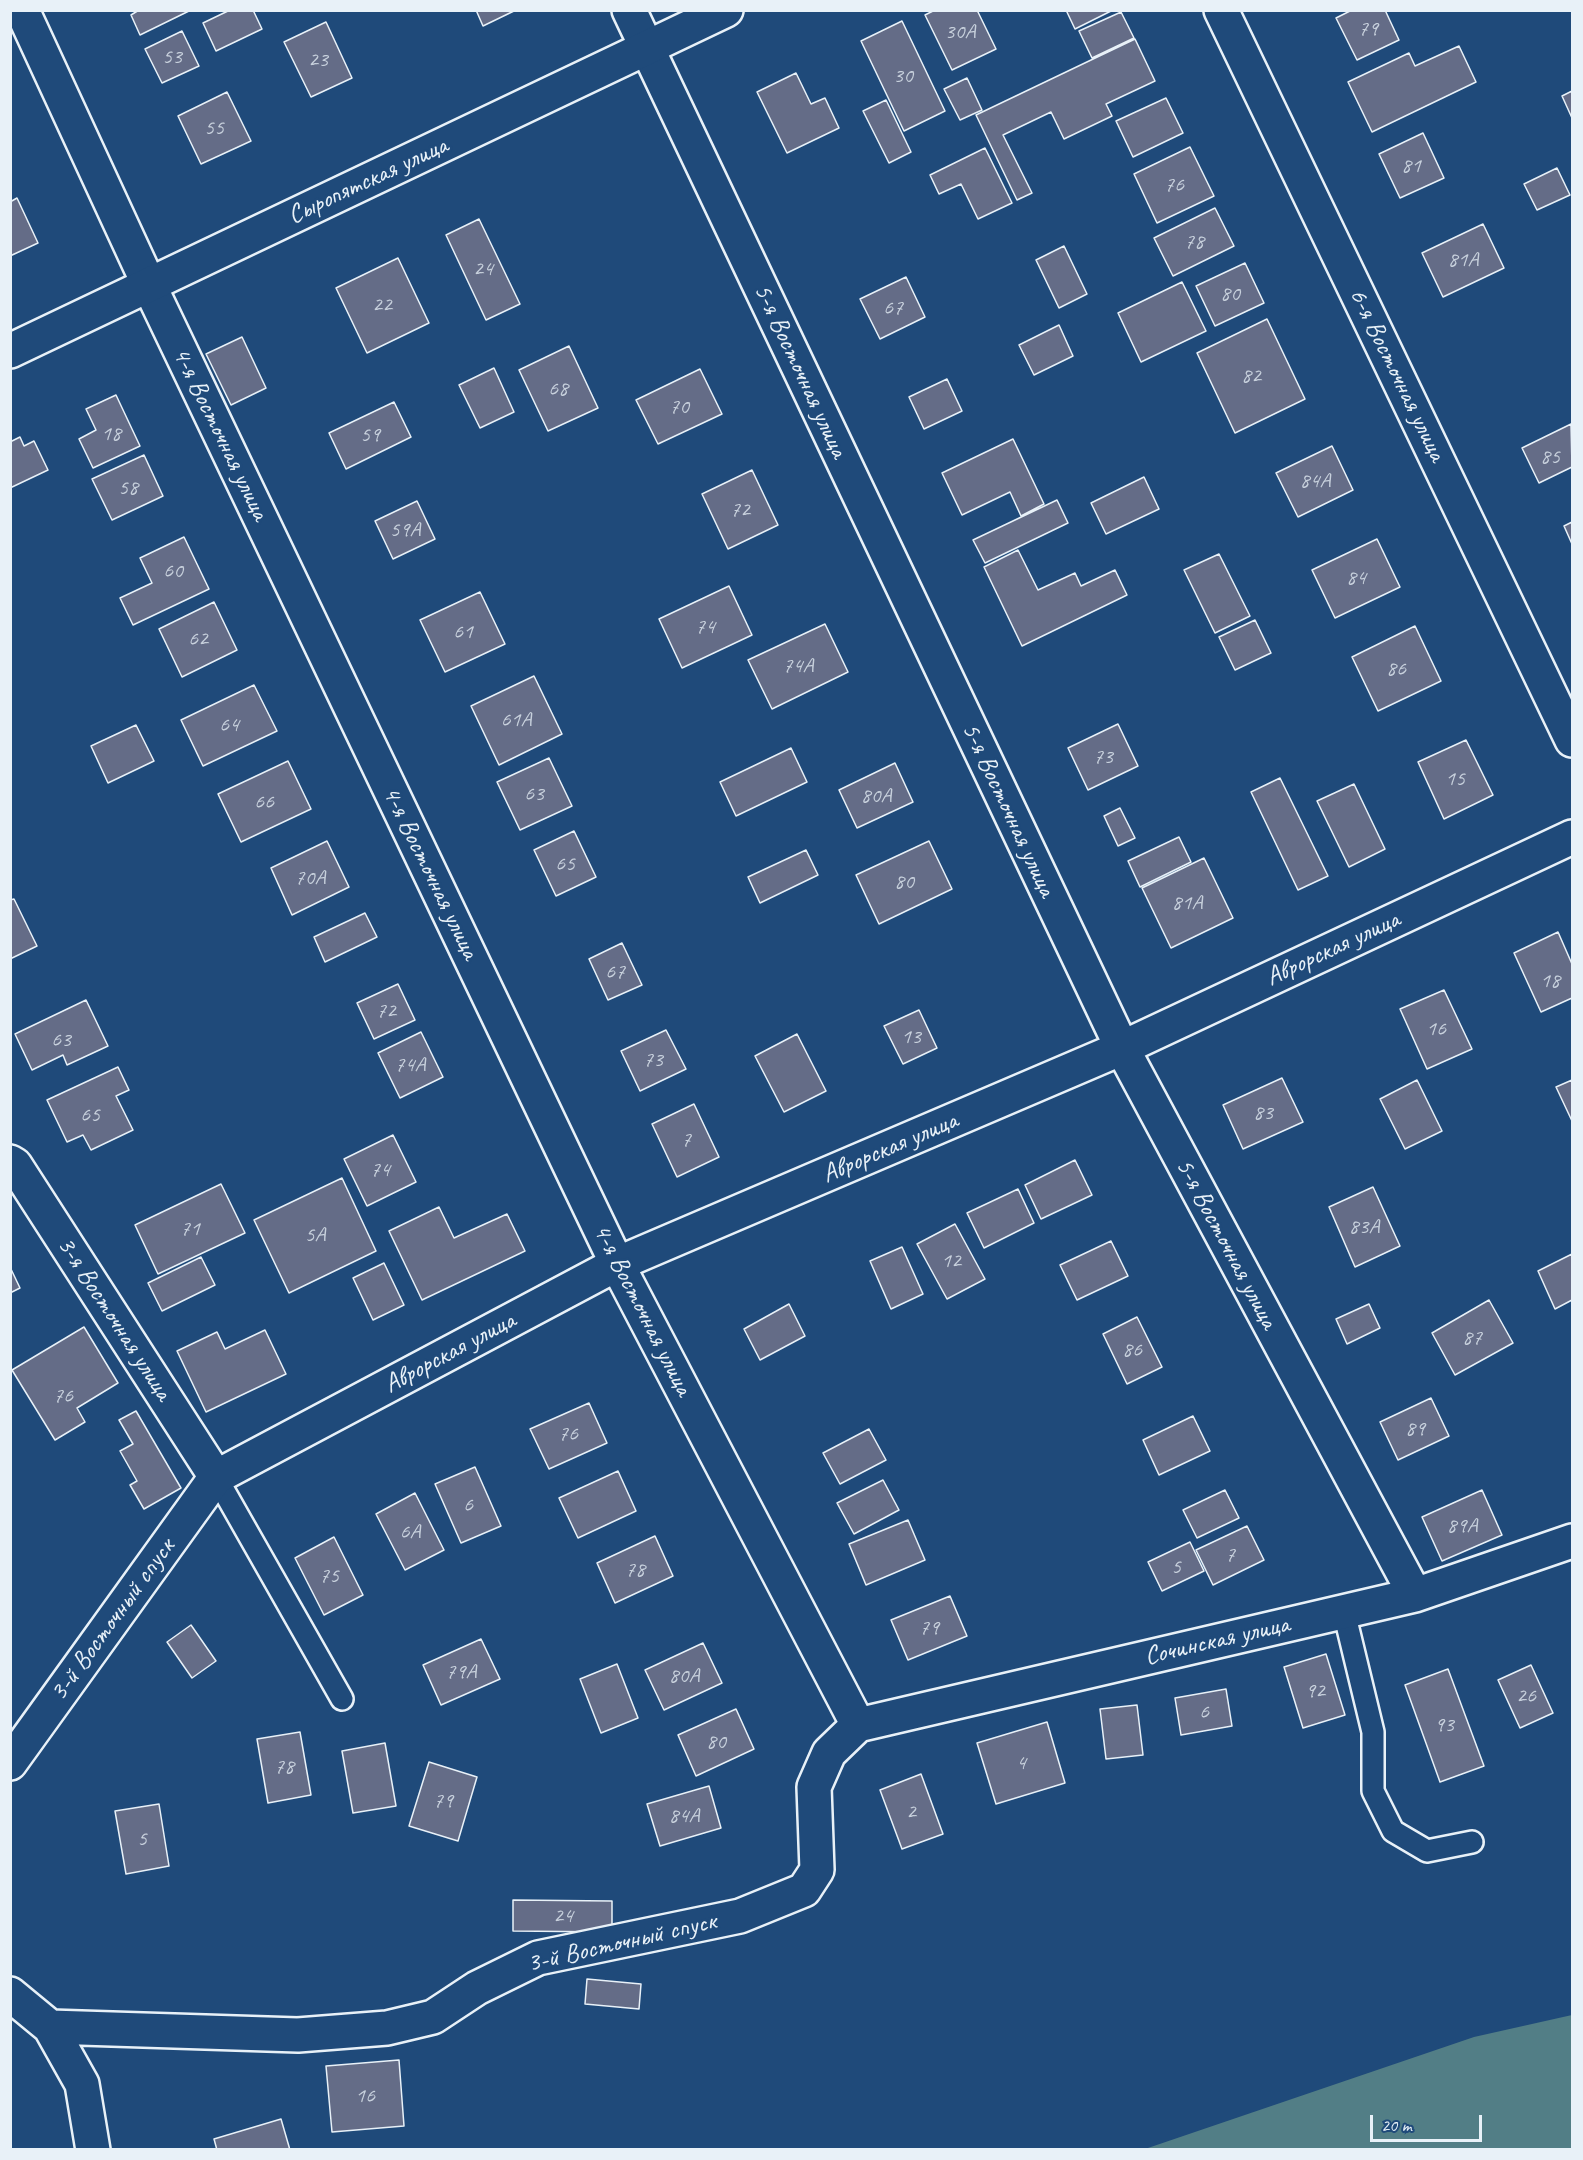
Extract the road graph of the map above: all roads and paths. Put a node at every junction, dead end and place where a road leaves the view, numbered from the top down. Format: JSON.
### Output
{"nodes":[{"id":1,"x":22,"y":10,"type":"edge"},
{"id":2,"x":628,"y":10,"type":"edge"},
{"id":3,"x":726,"y":10,"type":"edge"},
{"id":4,"x":1221,"y":10,"type":"edge"},
{"id":5,"x":647,"y":48,"type":"junction"},
{"id":6,"x":149,"y":285,"type":"junction"},
{"id":7,"x":10,"y":351,"type":"edge"},
{"id":8,"x":1572,"y":740,"type":"edge"},
{"id":9,"x":1572,"y":837,"type":"edge"},
{"id":10,"x":1122,"y":1048,"type":"junction"},
{"id":11,"x":10,"y":1162,"type":"edge"},
{"id":12,"x":617,"y":1264,"type":"junction"},
{"id":13,"x":216,"y":1477,"type":"junction"},
{"id":14,"x":1572,"y":1541,"type":"edge"},
{"id":15,"x":1415,"y":1595,"type":"junction"},
{"id":16,"x":1344,"y":1612,"type":"junction"},
{"id":17,"x":342,"y":1699,"type":"dead end"},
{"id":18,"x":858,"y":1725,"type":"junction"},
{"id":19,"x":10,"y":1763,"type":"edge"},
{"id":20,"x":1472,"y":1842,"type":"dead end"},
{"id":21,"x":10,"y":1994,"type":"edge"},
{"id":22,"x":51,"y":2027,"type":"junction"},
{"id":23,"x":93,"y":2150,"type":"edge"}],
"edges":[{"from":1,"to":6,"type":"street","name":"4-я Восточная улица"},
{"from":2,"to":5,"type":"street","name":"5-я Восточная улица"},
{"from":3,"to":5,"type":"street","name":"Сыропятская улица"},
{"from":4,"to":8,"type":"street","name":"6-я Восточная улица"},
{"from":5,"to":6,"type":"street","name":"Сыропятская улица"},
{"from":5,"to":10,"type":"street","name":"5-я Восточная улица"},
{"from":6,"to":7,"type":"street","name":"Сыропятская улица"},
{"from":6,"to":12,"type":"street","name":"4-я Восточная улица"},
{"from":9,"to":10,"type":"street","name":"Аврорская улица"},
{"from":10,"to":12,"type":"street","name":"Аврорская улица"},
{"from":10,"to":15,"type":"street","name":"5-я Восточная улица"},
{"from":11,"to":13,"type":"street","name":"3-я Восточная улица"},
{"from":12,"to":13,"type":"street","name":"Аврорская улица"},
{"from":12,"to":18,"type":"street","name":"4-я Восточная улица"},
{"from":13,"to":17,"type":"lane"},
{"from":13,"to":19,"type":"street","name":"3-й Восточный спуск"},
{"from":14,"to":15,"type":"street","name":"Сочинская улица"},
{"from":15,"to":16,"type":"street","name":"Сочинская улица"},
{"from":16,"to":18,"type":"street","name":"Сочинская улица"},
{"from":16,"to":20,"type":"lane"},
{"from":18,"to":22,"type":"street","name":"3-й Восточный спуск"},
{"from":21,"to":22,"type":"street"},
{"from":22,"to":23,"type":"street"}]}
